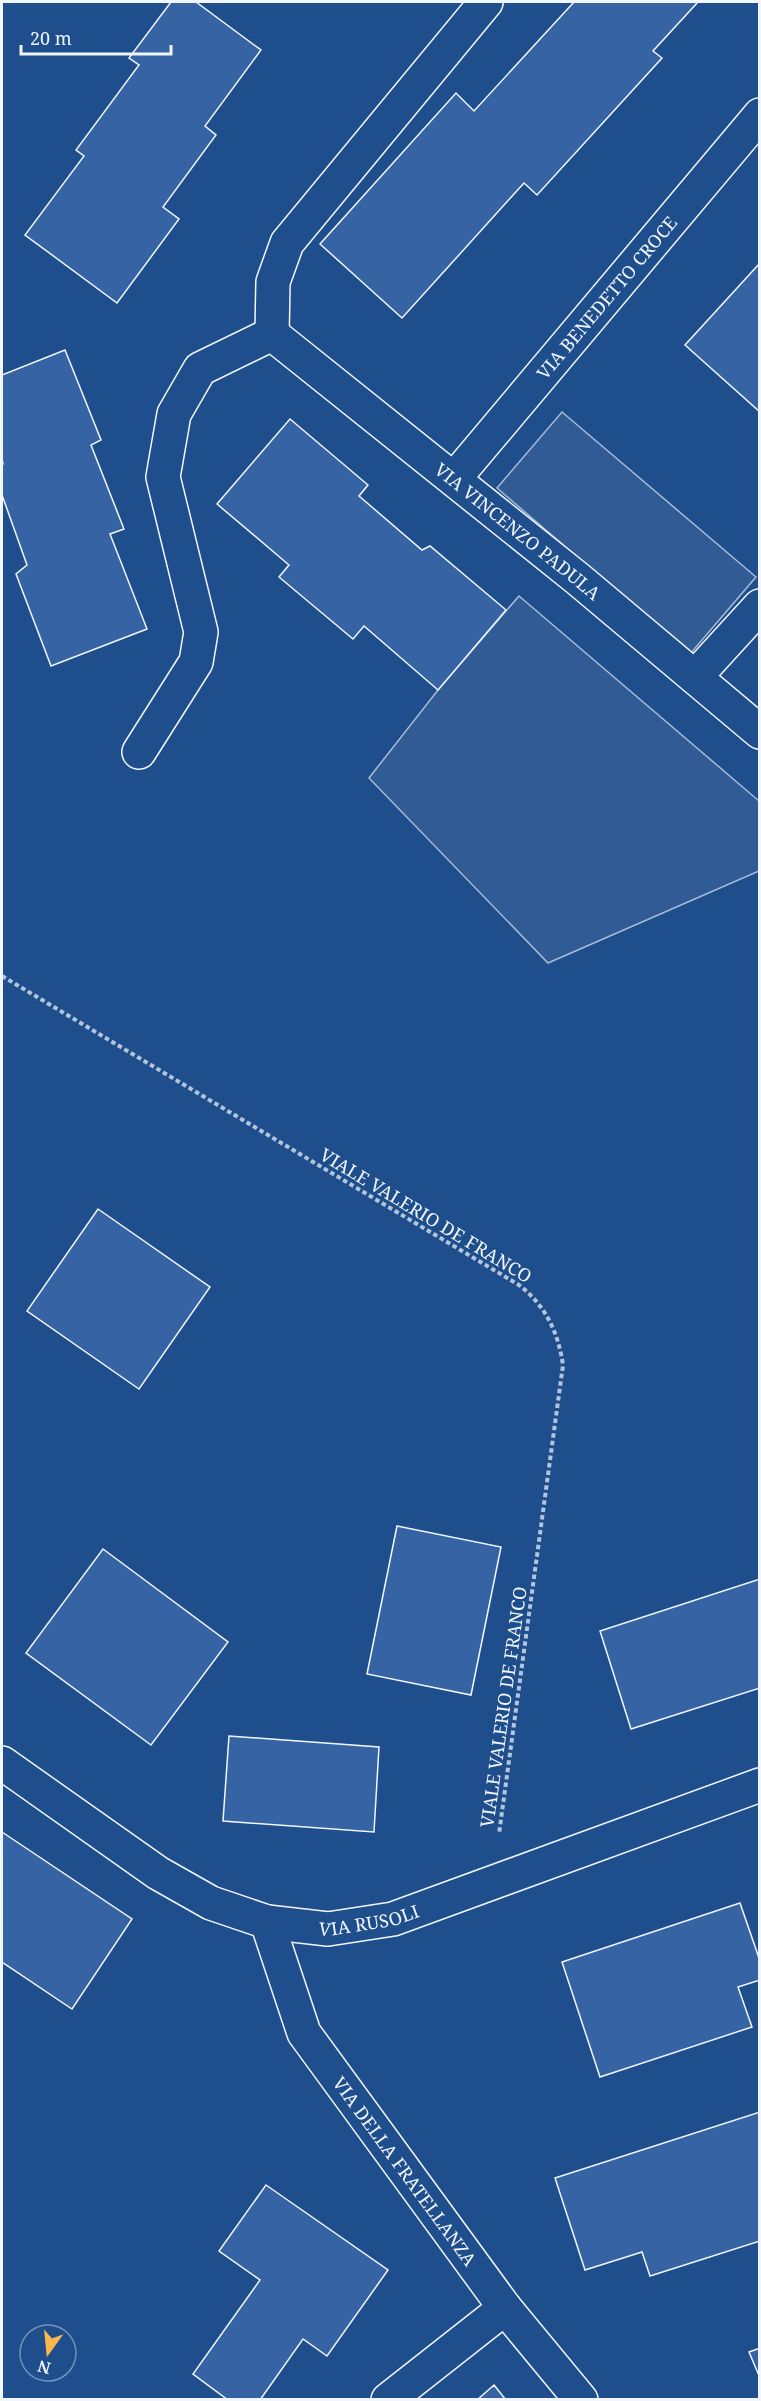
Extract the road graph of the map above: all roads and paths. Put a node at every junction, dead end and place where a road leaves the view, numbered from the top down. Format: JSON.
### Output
{"nodes":[{"id":1,"x":486,"y":2,"type":"edge"},
{"id":2,"x":759,"y":115,"type":"edge"},
{"id":3,"x":272,"y":334,"type":"junction"},
{"id":4,"x":454,"y":479,"type":"junction"},
{"id":5,"x":759,"y":606,"type":"edge"},
{"id":6,"x":695,"y":677,"type":"junction"},
{"id":7,"x":759,"y":732,"type":"edge"},
{"id":8,"x":139,"y":752,"type":"dead end"},
{"id":9,"x":2,"y":976,"type":"edge"},
{"id":10,"x":2,"y":1763,"type":"edge"},
{"id":11,"x":759,"y":1785,"type":"edge"},
{"id":12,"x":498,"y":1841,"type":"dead end"},
{"id":13,"x":267,"y":1922,"type":"junction"},
{"id":14,"x":505,"y":2308,"type":"junction"},
{"id":15,"x":388,"y":2400,"type":"edge"},
{"id":16,"x":580,"y":2400,"type":"edge"}],
"edges":[{"from":1,"to":3,"type":"street"},
{"from":2,"to":4,"type":"street","name":"VIA BENEDETTO CROCE"},
{"from":3,"to":4,"type":"street","name":"VIA VINCENZO PADULA"},
{"from":3,"to":8,"type":"street"},
{"from":4,"to":6,"type":"street","name":"VIA VINCENZO PADULA"},
{"from":5,"to":6,"type":"street"},
{"from":6,"to":7,"type":"street","name":"VIA VINCENZO PADULA"},
{"from":9,"to":12,"type":"path","name":"VIALE VALERIO DE FRANCO"},
{"from":10,"to":13,"type":"street","name":"VIA RUSOLI"},
{"from":11,"to":13,"type":"street","name":"VIA RUSOLI"},
{"from":13,"to":14,"type":"street","name":"VIA DELLA FRATELLANZA"},
{"from":14,"to":15,"type":"street"},
{"from":14,"to":16,"type":"street","name":"VIA DELLA FRATELLANZA"}]}
